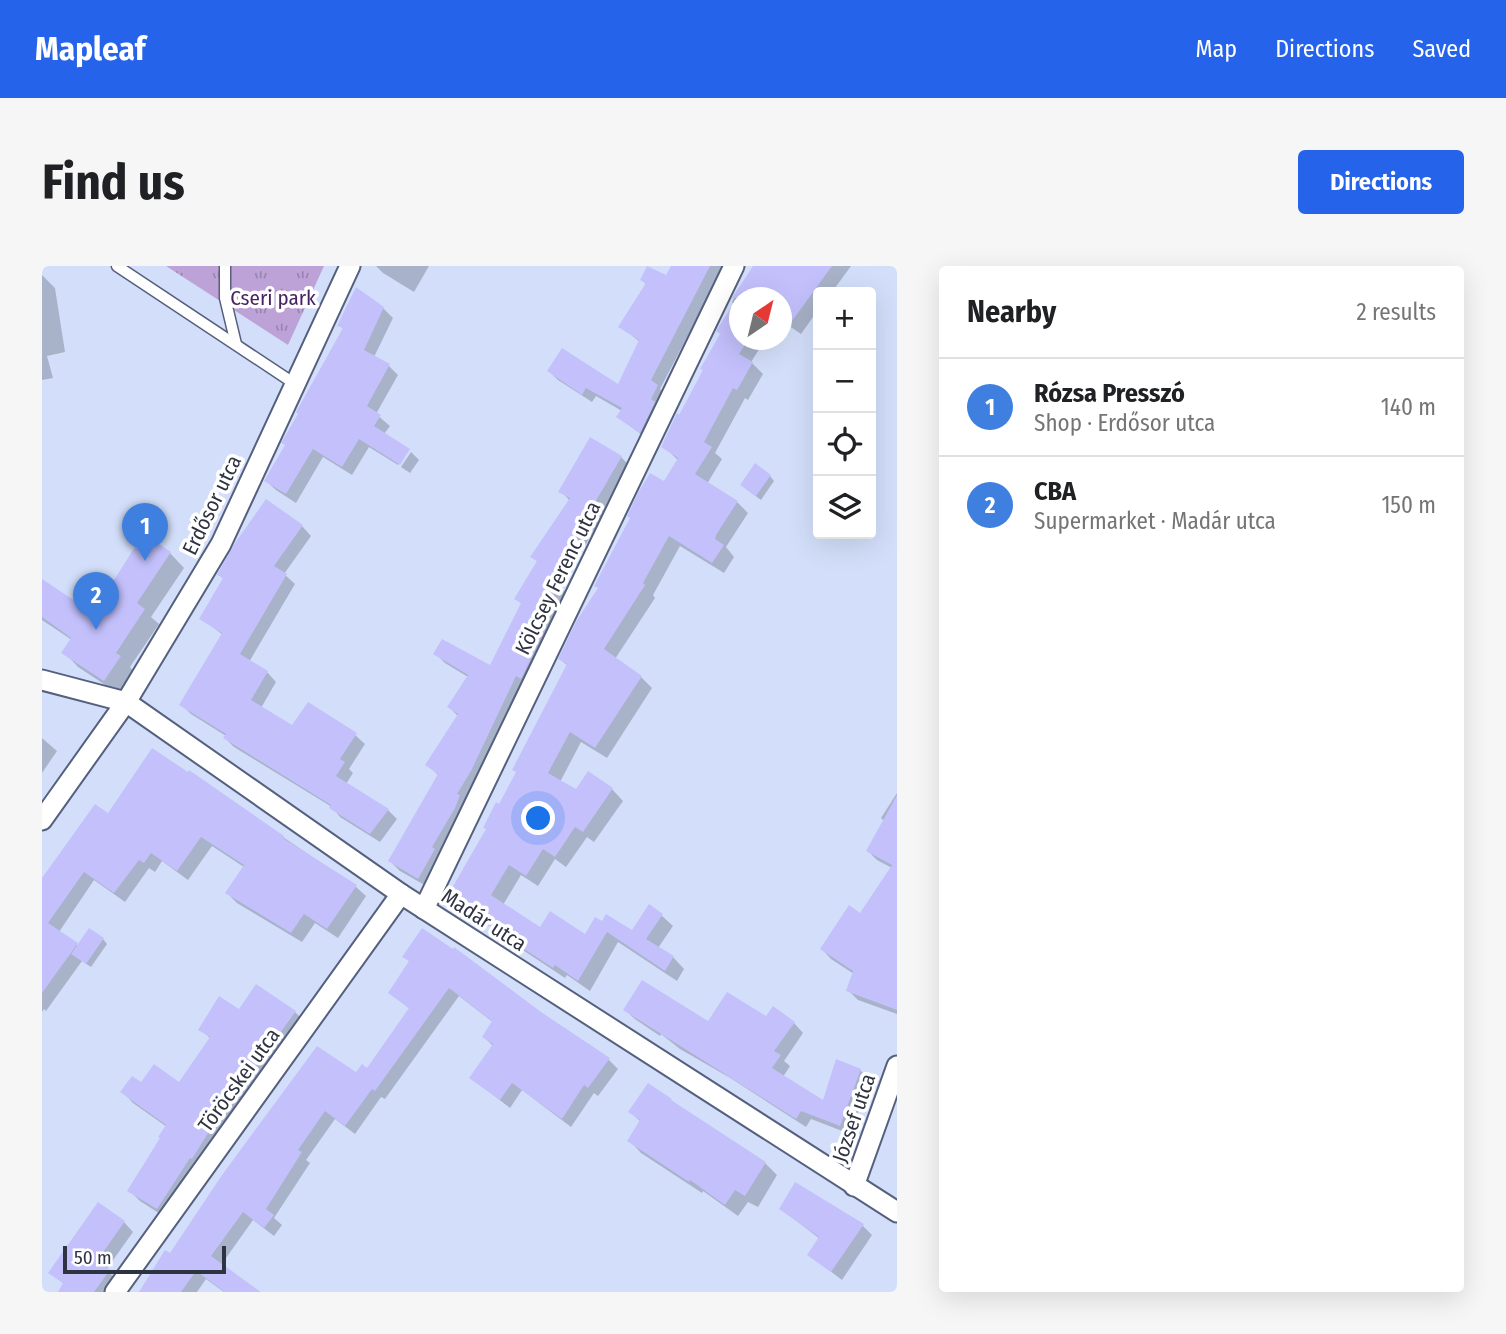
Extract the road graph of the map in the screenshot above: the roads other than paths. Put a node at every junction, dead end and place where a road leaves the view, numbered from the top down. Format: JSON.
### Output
{"nodes":[{"id":1,"x":117,"y":266,"type":"edge"},
{"id":2,"x":225,"y":266,"type":"edge"},
{"id":3,"x":350,"y":266,"type":"edge"},
{"id":4,"x":734,"y":266,"type":"edge"},
{"id":5,"x":236,"y":344,"type":"junction"},
{"id":6,"x":295,"y":384,"type":"junction"},
{"id":7,"x":42,"y":680,"type":"edge"},
{"id":8,"x":126,"y":702,"type":"junction"},
{"id":9,"x":42,"y":820,"type":"edge"},
{"id":10,"x":401,"y":894,"type":"junction"},
{"id":11,"x":424,"y":909,"type":"junction"},
{"id":12,"x":897,"y":1066,"type":"edge"},
{"id":13,"x":854,"y":1186,"type":"junction"},
{"id":14,"x":897,"y":1212,"type":"edge"},
{"id":15,"x":115,"y":1292,"type":"edge"}],
"edges":[{"from":1,"to":5,"type":"lane"},
{"from":2,"to":5,"type":"lane"},
{"from":3,"to":6,"type":"street","name":"Erdősor utca"},
{"from":4,"to":11,"type":"street","name":"Kölcsey Ferenc utca"},
{"from":5,"to":6,"type":"lane"},
{"from":6,"to":8,"type":"street","name":"Erdősor utca"},
{"from":7,"to":8,"type":"street","name":"Madár utca"},
{"from":8,"to":9,"type":"street","name":"Erdősor utca"},
{"from":8,"to":10,"type":"street","name":"Madár utca"},
{"from":10,"to":11,"type":"street","name":"Madár utca"},
{"from":10,"to":15,"type":"street","name":"Töröcskei utca"},
{"from":11,"to":13,"type":"street","name":"Madár utca"},
{"from":12,"to":13,"type":"street","name":"József utca"},
{"from":13,"to":14,"type":"street","name":"Madár utca"}]}
